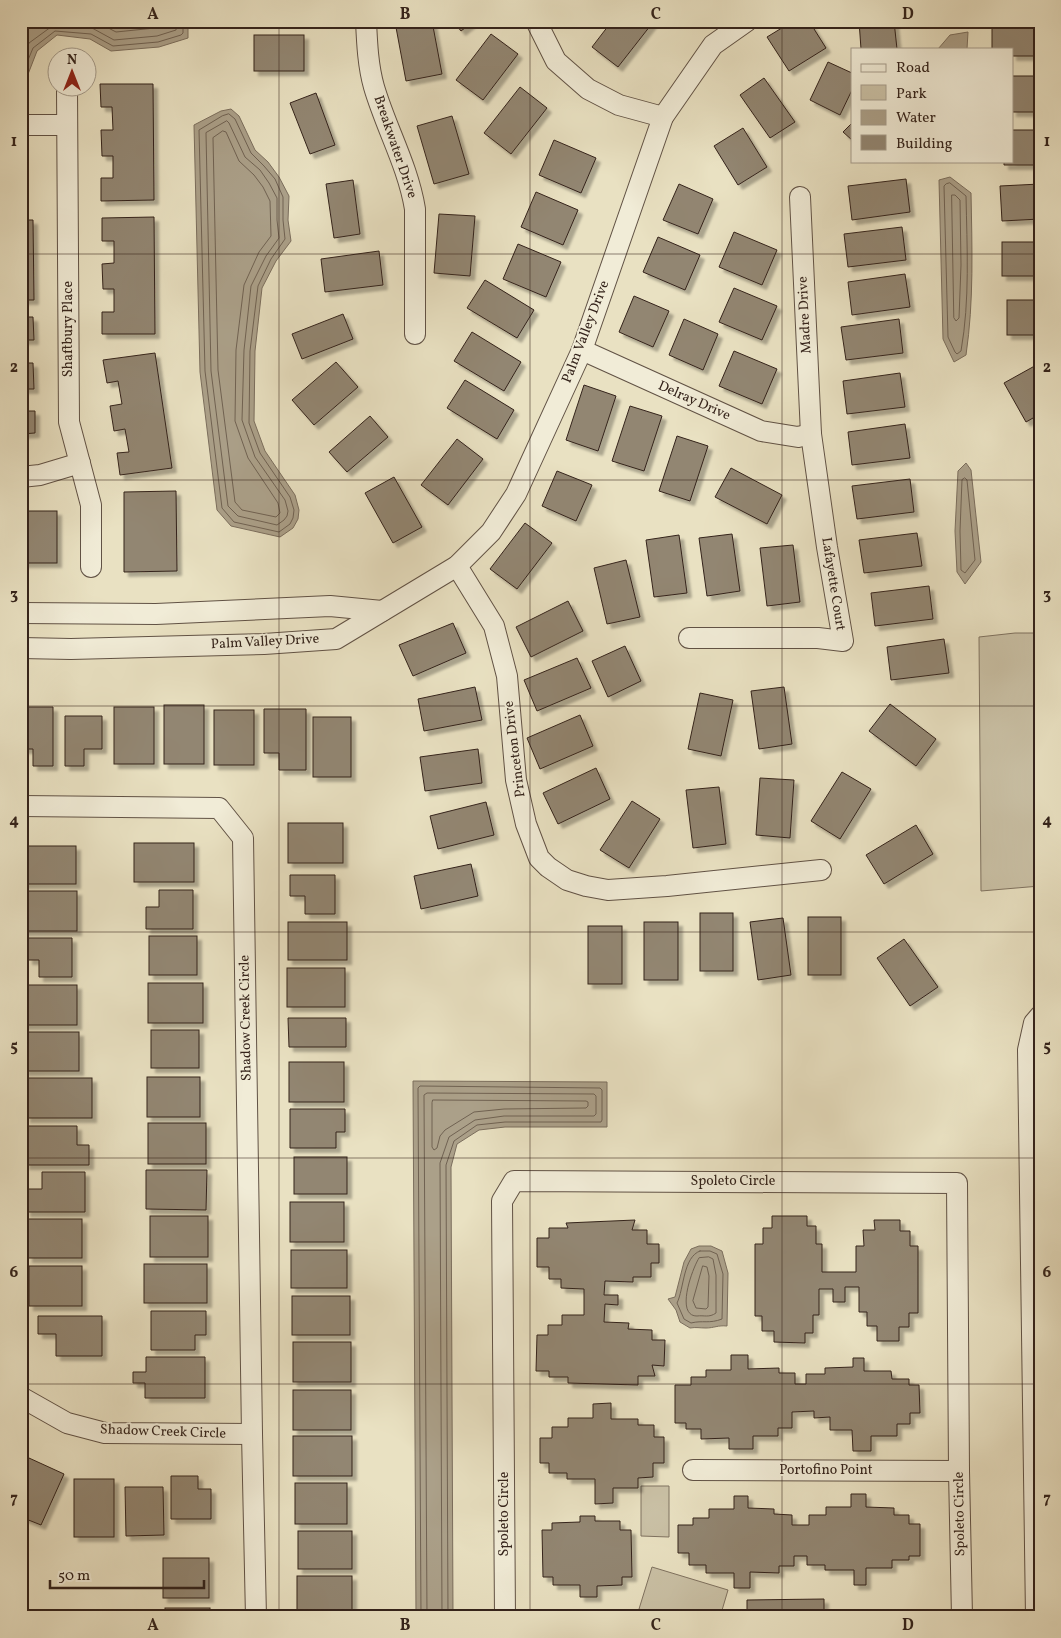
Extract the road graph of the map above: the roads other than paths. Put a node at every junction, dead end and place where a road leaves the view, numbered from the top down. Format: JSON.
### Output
{"nodes":[{"id":1,"x":366,"y":21,"type":"edge"},
{"id":2,"x":536,"y":21,"type":"edge"},
{"id":3,"x":747,"y":21,"type":"edge"},
{"id":4,"x":67,"y":98,"type":"edge"},
{"id":5,"x":663,"y":117,"type":"junction"},
{"id":6,"x":21,"y":125,"type":"edge"},
{"id":7,"x":67,"y":126,"type":"junction"},
{"id":8,"x":800,"y":197,"type":"dead end"},
{"id":9,"x":415,"y":334,"type":"dead end"},
{"id":10,"x":582,"y":350,"type":"junction"},
{"id":11,"x":811,"y":434,"type":"junction"},
{"id":12,"x":80,"y":464,"type":"junction"},
{"id":13,"x":21,"y":477,"type":"edge"},
{"id":14,"x":457,"y":566,"type":"junction"},
{"id":15,"x":91,"y":567,"type":"dead end"},
{"id":16,"x":382,"y":611,"type":"junction"},
{"id":17,"x":21,"y":613,"type":"edge"},
{"id":18,"x":140,"y":614,"type":"junction"},
{"id":19,"x":689,"y":638,"type":"dead end"},
{"id":20,"x":140,"y":647,"type":"junction"},
{"id":21,"x":21,"y":648,"type":"edge"},
{"id":22,"x":21,"y":806,"type":"edge"},
{"id":23,"x":821,"y":870,"type":"dead end"},
{"id":24,"x":1040,"y":1016,"type":"edge"},
{"id":25,"x":21,"y":1397,"type":"edge"},
{"id":26,"x":252,"y":1434,"type":"junction"},
{"id":27,"x":693,"y":1470,"type":"dead end"},
{"id":28,"x":959,"y":1470,"type":"junction"},
{"id":29,"x":256,"y":1617,"type":"edge"},
{"id":30,"x":505,"y":1617,"type":"edge"},
{"id":31,"x":962,"y":1617,"type":"edge"},
{"id":32,"x":1036,"y":1617,"type":"edge"}],
"edges":[{"from":1,"to":9,"type":"street","name":"Breakwater Drive"},
{"from":2,"to":5,"type":"street"},
{"from":3,"to":5,"type":"street","name":"Palm Valley Drive"},
{"from":4,"to":7,"type":"street","name":"Shaftbury Place"},
{"from":5,"to":10,"type":"street","name":"Palm Valley Drive"},
{"from":6,"to":7,"type":"street"},
{"from":7,"to":12,"type":"street","name":"Shaftbury Place"},
{"from":8,"to":11,"type":"street","name":"Madre Drive"},
{"from":10,"to":11,"type":"street","name":"Delray Drive"},
{"from":10,"to":14,"type":"street","name":"Palm Valley Drive"},
{"from":11,"to":19,"type":"street","name":"Lafayette Court"},
{"from":12,"to":13,"type":"street"},
{"from":12,"to":15,"type":"street","name":"Shaftbury Place"},
{"from":14,"to":16,"type":"street","name":"Palm Valley Drive"},
{"from":14,"to":23,"type":"street","name":"Princeton Drive"},
{"from":16,"to":18,"type":"street"},
{"from":16,"to":20,"type":"street","name":"Palm Valley Drive"},
{"from":17,"to":18,"type":"street"},
{"from":18,"to":20,"type":"street"},
{"from":20,"to":21,"type":"street","name":"Palm Valley Drive"},
{"from":22,"to":26,"type":"street","name":"Shadow Creek Circle"},
{"from":24,"to":32,"type":"street"},
{"from":25,"to":26,"type":"street","name":"Shadow Creek Circle"},
{"from":26,"to":29,"type":"street","name":"Shadow Creek Circle"},
{"from":27,"to":28,"type":"street","name":"Portofino Point"},
{"from":28,"to":30,"type":"street","name":"Spoleto Circle"},
{"from":28,"to":31,"type":"street","name":"Spoleto Circle"}]}
